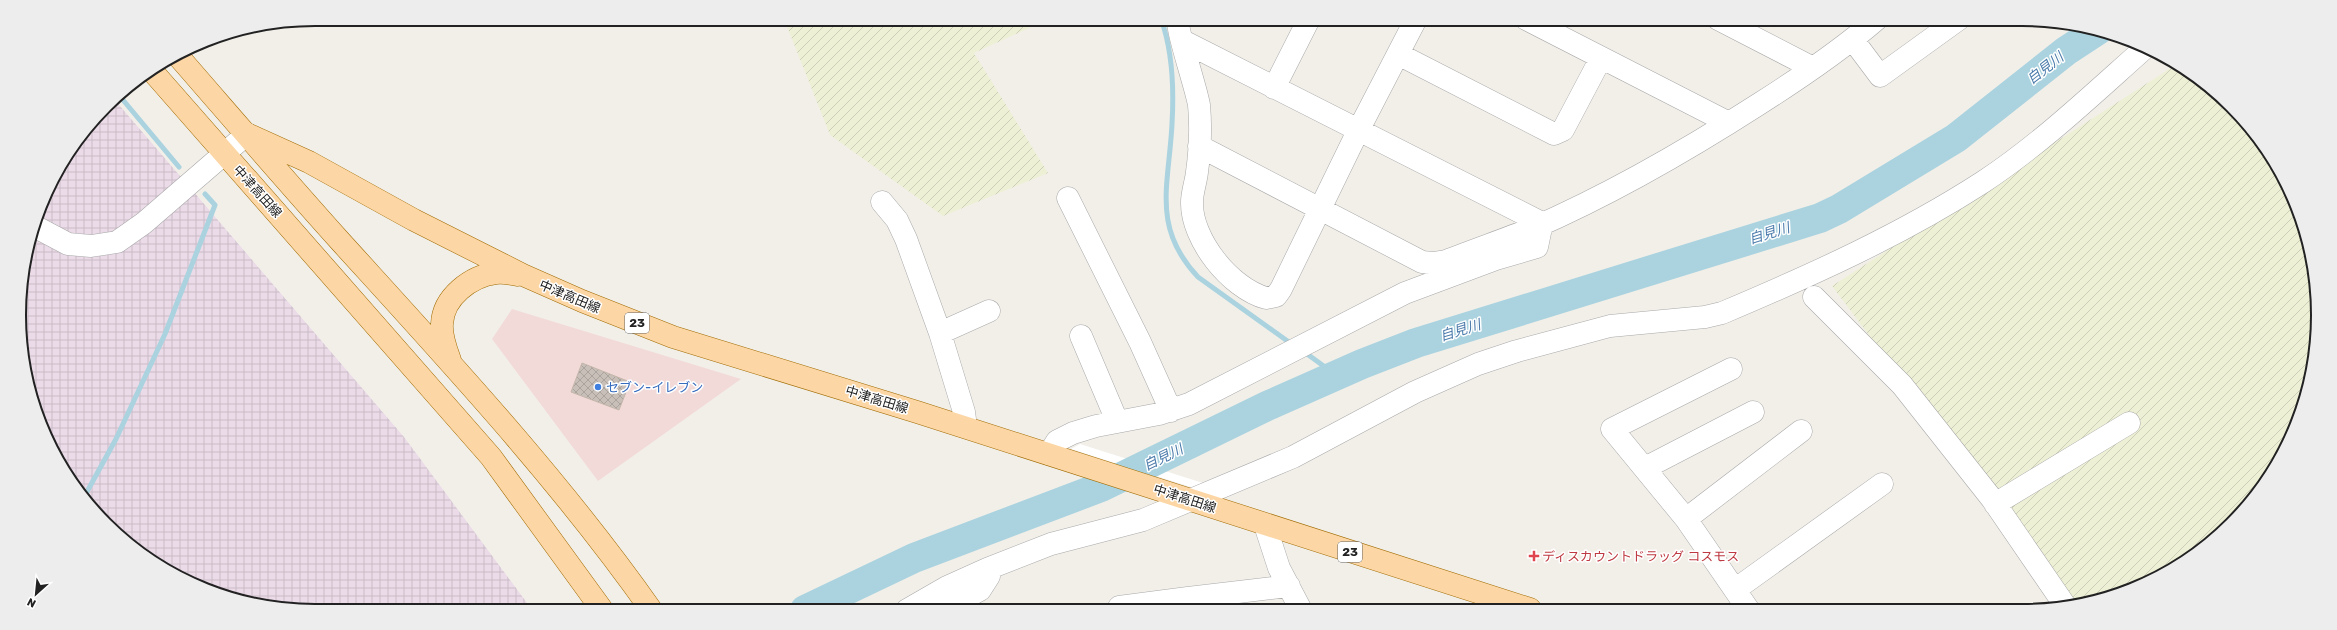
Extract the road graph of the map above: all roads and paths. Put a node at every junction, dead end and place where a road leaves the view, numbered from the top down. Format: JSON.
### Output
{"nodes":[{"id":1,"x":1178,"y":26,"type":"edge"},
{"id":2,"x":1305,"y":26,"type":"edge"},
{"id":3,"x":1412,"y":26,"type":"edge"},
{"id":4,"x":1539,"y":26,"type":"edge"},
{"id":5,"x":1732,"y":26,"type":"edge"},
{"id":6,"x":1869,"y":26,"type":"edge"},
{"id":7,"x":1949,"y":26,"type":"edge"},
{"id":8,"x":1853,"y":40,"type":"junction"},
{"id":9,"x":1183,"y":42,"type":"junction"},
{"id":10,"x":2141,"y":52,"type":"edge"},
{"id":11,"x":1398,"y":54,"type":"junction"},
{"id":12,"x":1601,"y":58,"type":"junction"},
{"id":13,"x":181,"y":59,"type":"edge"},
{"id":14,"x":1813,"y":68,"type":"junction"},
{"id":15,"x":155,"y":74,"type":"edge"},
{"id":16,"x":1274,"y":88,"type":"junction"},
{"id":17,"x":1730,"y":123,"type":"junction"},
{"id":18,"x":1358,"y":131,"type":"junction"},
{"id":19,"x":247,"y":134,"type":"junction"},
{"id":20,"x":1199,"y":146,"type":"junction"},
{"id":21,"x":224,"y":153,"type":"junction"},
{"id":22,"x":309,"y":162,"type":"junction"},
{"id":23,"x":288,"y":184,"type":"junction"},
{"id":24,"x":1068,"y":198,"type":"dead end"},
{"id":25,"x":882,"y":202,"type":"dead end"},
{"id":26,"x":1320,"y":208,"type":"junction"},
{"id":27,"x":1542,"y":223,"type":"junction"},
{"id":28,"x":39,"y":229,"type":"edge"},
{"id":29,"x":523,"y":275,"type":"junction"},
{"id":30,"x":1814,"y":297,"type":"dead end"},
{"id":31,"x":989,"y":311,"type":"dead end"},
{"id":32,"x":379,"y":328,"type":"junction"},
{"id":33,"x":940,"y":333,"type":"junction"},
{"id":34,"x":1081,"y":336,"type":"dead end"},
{"id":35,"x":450,"y":362,"type":"junction"},
{"id":36,"x":1731,"y":369,"type":"dead end"},
{"id":37,"x":1171,"y":410,"type":"junction"},
{"id":38,"x":1753,"y":412,"type":"dead end"},
{"id":39,"x":1117,"y":421,"type":"junction"},
{"id":40,"x":2128,"y":423,"type":"dead end"},
{"id":41,"x":966,"y":427,"type":"junction"},
{"id":42,"x":1801,"y":431,"type":"dead end"},
{"id":43,"x":1050,"y":454,"type":"junction"},
{"id":44,"x":1645,"y":468,"type":"junction"},
{"id":45,"x":1882,"y":484,"type":"dead end"},
{"id":46,"x":1181,"y":496,"type":"junction"},
{"id":47,"x":1995,"y":504,"type":"junction"},
{"id":48,"x":1686,"y":519,"type":"junction"},
{"id":49,"x":1265,"y":524,"type":"junction"},
{"id":50,"x":987,"y":569,"type":"junction"},
{"id":51,"x":1289,"y":586,"type":"junction"},
{"id":52,"x":1736,"y":589,"type":"junction"},
{"id":53,"x":2062,"y":602,"type":"edge"},
{"id":54,"x":598,"y":604,"type":"edge"},
{"id":55,"x":648,"y":604,"type":"edge"},
{"id":56,"x":917,"y":604,"type":"edge"},
{"id":57,"x":955,"y":604,"type":"edge"},
{"id":58,"x":1189,"y":604,"type":"edge"},
{"id":59,"x":1298,"y":604,"type":"edge"},
{"id":60,"x":1514,"y":604,"type":"edge"},
{"id":61,"x":1745,"y":604,"type":"edge"}],
"edges":[{"from":1,"to":9,"type":"street"},
{"from":2,"to":16,"type":"street"},
{"from":3,"to":11,"type":"street"},
{"from":4,"to":12,"type":"street"},
{"from":5,"to":14,"type":"street"},
{"from":6,"to":8,"type":"street"},
{"from":7,"to":8,"type":"street"},
{"from":8,"to":14,"type":"street"},
{"from":9,"to":16,"type":"street"},
{"from":9,"to":20,"type":"street"},
{"from":10,"to":46,"type":"street"},
{"from":11,"to":12,"type":"street"},
{"from":11,"to":18,"type":"street"},
{"from":12,"to":17,"type":"street"},
{"from":13,"to":19,"type":"main road","name":"中津高田線","number":"23"},
{"from":14,"to":17,"type":"street"},
{"from":15,"to":21,"type":"main road","name":"中津高田線"},
{"from":16,"to":18,"type":"street"},
{"from":17,"to":27,"type":"street"},
{"from":18,"to":26,"type":"street"},
{"from":18,"to":27,"type":"street"},
{"from":19,"to":21,"type":"street"},
{"from":19,"to":22,"type":"main road","name":"中津高田線","number":"23"},
{"from":19,"to":23,"type":"main road","name":"中津高田線","number":"23"},
{"from":20,"to":26,"type":"street"},
{"from":20,"to":26,"type":"street"},
{"from":21,"to":28,"type":"street"},
{"from":21,"to":32,"type":"main road","name":"中津高田線"},
{"from":22,"to":23,"type":"main road"},
{"from":22,"to":29,"type":"main road","name":"中津高田線","number":"23"},
{"from":23,"to":32,"type":"main road"},
{"from":23,"to":35,"type":"main road","name":"中津高田線","number":"23"},
{"from":24,"to":37,"type":"street"},
{"from":25,"to":33,"type":"street"},
{"from":26,"to":27,"type":"street"},
{"from":27,"to":37,"type":"street"},
{"from":29,"to":35,"type":"main road"},
{"from":29,"to":41,"type":"main road","name":"中津高田線","number":"23"},
{"from":30,"to":47,"type":"street"},
{"from":31,"to":33,"type":"street"},
{"from":32,"to":54,"type":"main road","name":"中津高田線"},
{"from":33,"to":41,"type":"street"},
{"from":34,"to":39,"type":"street"},
{"from":35,"to":55,"type":"main road","name":"中津高田線","number":"23"},
{"from":36,"to":44,"type":"street"},
{"from":37,"to":39,"type":"street"},
{"from":38,"to":44,"type":"street"},
{"from":39,"to":43,"type":"street"},
{"from":40,"to":47,"type":"street"},
{"from":41,"to":43,"type":"main road","name":"中津高田線","number":"23"},
{"from":42,"to":48,"type":"street"},
{"from":43,"to":46,"type":"main road","name":"中津高田線","number":"23"},
{"from":44,"to":48,"type":"street"},
{"from":45,"to":52,"type":"street"},
{"from":46,"to":49,"type":"main road","name":"中津高田線","number":"23"},
{"from":46,"to":50,"type":"street"},
{"from":47,"to":53,"type":"street"},
{"from":48,"to":52,"type":"street"},
{"from":49,"to":51,"type":"street"},
{"from":49,"to":60,"type":"main road","name":"中津高田線","number":"23"},
{"from":50,"to":56,"type":"street"},
{"from":50,"to":57,"type":"street"},
{"from":51,"to":58,"type":"street"},
{"from":51,"to":59,"type":"street"},
{"from":52,"to":61,"type":"street"}]}
